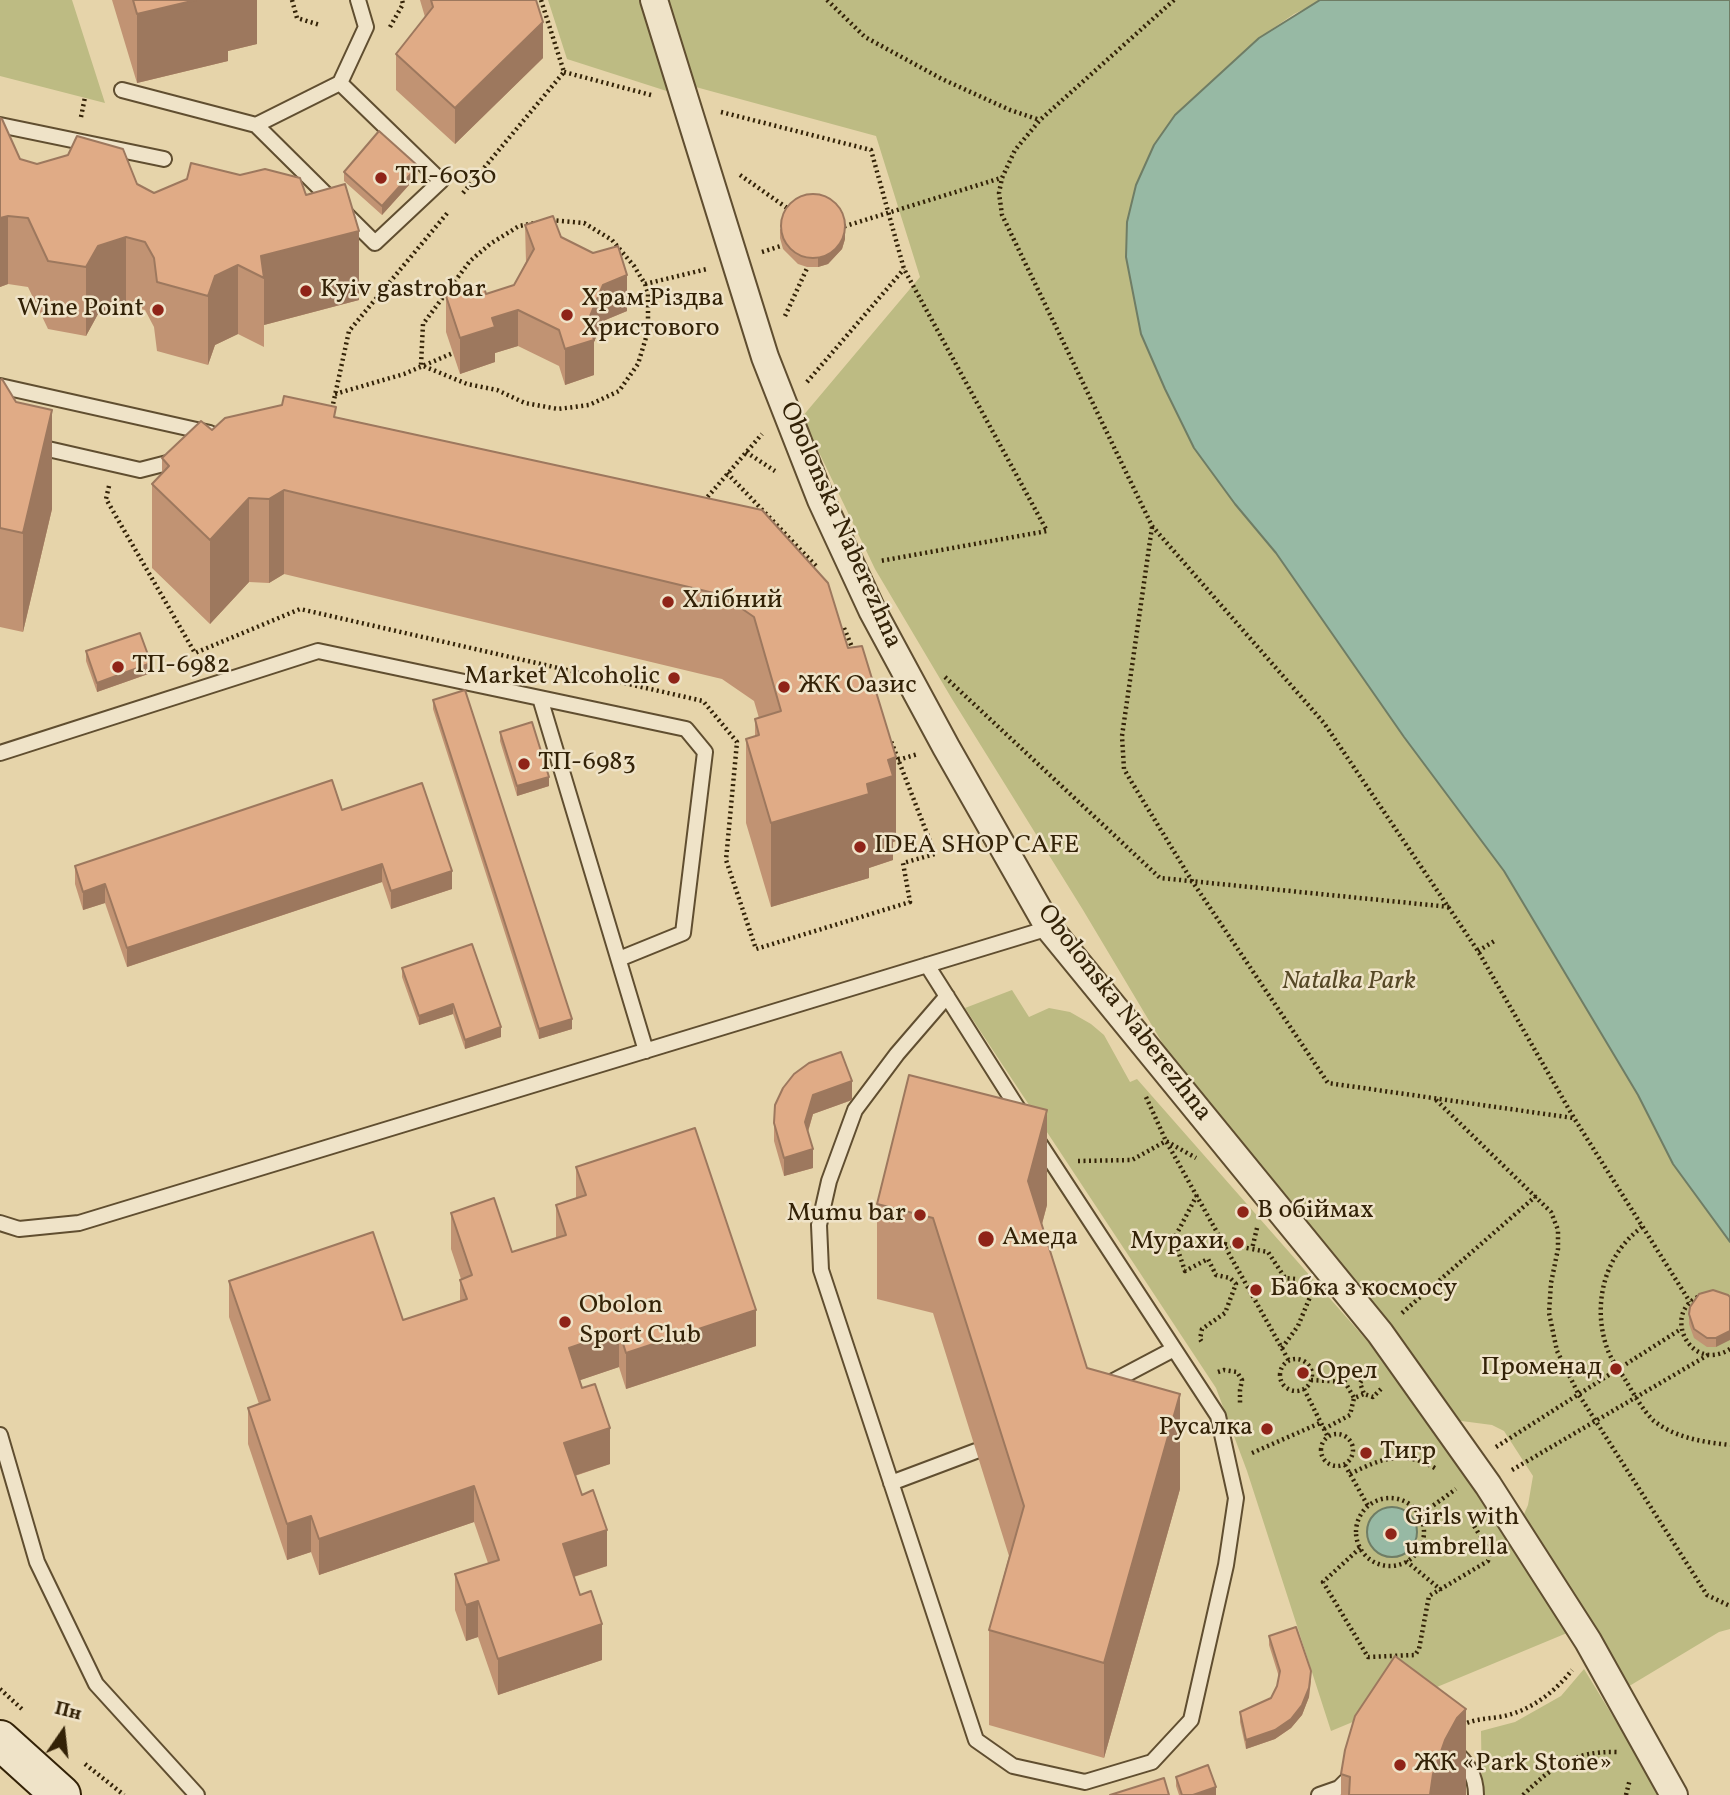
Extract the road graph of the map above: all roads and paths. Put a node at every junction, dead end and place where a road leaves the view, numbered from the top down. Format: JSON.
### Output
{"nodes":[{"id":1,"x":292,"y":0,"type":"edge"},
{"id":2,"x":358,"y":0,"type":"edge"},
{"id":3,"x":402,"y":0,"type":"edge"},
{"id":4,"x":541,"y":0,"type":"edge"},
{"id":5,"x":654,"y":0,"type":"edge"},
{"id":6,"x":827,"y":0,"type":"edge"},
{"id":7,"x":1174,"y":0,"type":"edge"},
{"id":8,"x":320,"y":24,"type":"dead end"},
{"id":9,"x":384,"y":37,"type":"dead end"},
{"id":10,"x":564,"y":72,"type":"dead end"},
{"id":11,"x":340,"y":83,"type":"junction"},
{"id":12,"x":121,"y":90,"type":"dead end"},
{"id":13,"x":1040,"y":120,"type":"junction"},
{"id":14,"x":0,"y":125,"type":"edge"},
{"id":15,"x":256,"y":125,"type":"junction"},
{"id":16,"x":702,"y":149,"type":"junction"},
{"id":17,"x":871,"y":150,"type":"dead end"},
{"id":18,"x":164,"y":159,"type":"dead end"},
{"id":19,"x":461,"y":175,"type":"dead end"},
{"id":20,"x":1002,"y":178,"type":"junction"},
{"id":21,"x":471,"y":184,"type":"dead end"},
{"id":22,"x":791,"y":210,"type":"edge"},
{"id":23,"x":888,"y":213,"type":"junction"},
{"id":24,"x":835,"y":229,"type":"edge"},
{"id":25,"x":799,"y":241,"type":"edge"},
{"id":26,"x":812,"y":258,"type":"edge"},
{"id":27,"x":735,"y":261,"type":"junction"},
{"id":28,"x":645,"y":284,"type":"junction"},
{"id":29,"x":349,"y":331,"type":"dead end"},
{"id":30,"x":453,"y":353,"type":"edge"},
{"id":31,"x":765,"y":357,"type":"junction"},
{"id":32,"x":421,"y":365,"type":"junction"},
{"id":33,"x":0,"y":386,"type":"edge"},
{"id":34,"x":335,"y":394,"type":"junction"},
{"id":35,"x":331,"y":415,"type":"edge"},
{"id":36,"x":225,"y":436,"type":"edge"},
{"id":37,"x":0,"y":438,"type":"edge"},
{"id":38,"x":189,"y":457,"type":"edge"},
{"id":39,"x":727,"y":473,"type":"dead end"},
{"id":40,"x":1152,"y":526,"type":"junction"},
{"id":41,"x":851,"y":565,"type":"junction"},
{"id":42,"x":942,"y":674,"type":"dead end"},
{"id":43,"x":540,"y":698,"type":"junction"},
{"id":44,"x":0,"y":753,"type":"edge"},
{"id":45,"x":1192,"y":881,"type":"junction"},
{"id":46,"x":1450,"y":907,"type":"junction"},
{"id":47,"x":1049,"y":929,"type":"junction"},
{"id":48,"x":1496,"y":940,"type":"dead end"},
{"id":49,"x":1478,"y":951,"type":"junction"},
{"id":50,"x":618,"y":959,"type":"junction"},
{"id":51,"x":927,"y":965,"type":"junction"},
{"id":52,"x":947,"y":996,"type":"junction"},
{"id":53,"x":646,"y":1051,"type":"junction"},
{"id":54,"x":1143,"y":1091,"type":"dead end"},
{"id":55,"x":1435,"y":1100,"type":"junction"},
{"id":56,"x":1574,"y":1118,"type":"junction"},
{"id":57,"x":1166,"y":1141,"type":"junction"},
{"id":58,"x":1198,"y":1159,"type":"dead end"},
{"id":59,"x":1051,"y":1161,"type":"junction"},
{"id":60,"x":1197,"y":1195,"type":"junction"},
{"id":61,"x":1536,"y":1196,"type":"junction"},
{"id":62,"x":1259,"y":1219,"type":"dead end"},
{"id":63,"x":0,"y":1223,"type":"edge"},
{"id":64,"x":1642,"y":1227,"type":"junction"},
{"id":65,"x":1226,"y":1244,"type":"junction"},
{"id":66,"x":1252,"y":1249,"type":"junction"},
{"id":67,"x":1246,"y":1280,"type":"junction"},
{"id":68,"x":1300,"y":1281,"type":"dead end"},
{"id":69,"x":1236,"y":1284,"type":"junction"},
{"id":70,"x":1708,"y":1293,"type":"edge"},
{"id":71,"x":1311,"y":1294,"type":"dead end"},
{"id":72,"x":1689,"y":1302,"type":"junction"},
{"id":73,"x":1681,"y":1329,"type":"junction"},
{"id":74,"x":1380,"y":1333,"type":"junction"},
{"id":75,"x":1282,"y":1348,"type":"junction"},
{"id":76,"x":1174,"y":1349,"type":"junction"},
{"id":77,"x":1205,"y":1349,"type":"dead end"},
{"id":78,"x":1729,"y":1352,"type":"edge"},
{"id":79,"x":1708,"y":1355,"type":"junction"},
{"id":80,"x":1289,"y":1361,"type":"junction"},
{"id":81,"x":1213,"y":1366,"type":"dead end"},
{"id":82,"x":1620,"y":1370,"type":"junction"},
{"id":83,"x":1369,"y":1374,"type":"dead end"},
{"id":84,"x":1311,"y":1380,"type":"junction"},
{"id":85,"x":1382,"y":1388,"type":"dead end"},
{"id":86,"x":1304,"y":1389,"type":"junction"},
{"id":87,"x":1093,"y":1393,"type":"edge"},
{"id":88,"x":1364,"y":1394,"type":"junction"},
{"id":89,"x":1579,"y":1395,"type":"junction"},
{"id":90,"x":1635,"y":1397,"type":"junction"},
{"id":91,"x":1354,"y":1398,"type":"junction"},
{"id":92,"x":1240,"y":1410,"type":"dead end"},
{"id":93,"x":1596,"y":1422,"type":"junction"},
{"id":94,"x":1320,"y":1423,"type":"junction"},
{"id":95,"x":1324,"y":1429,"type":"junction"},
{"id":96,"x":0,"y":1435,"type":"edge"},
{"id":97,"x":1328,"y":1437,"type":"junction"},
{"id":98,"x":1511,"y":1439,"type":"dead end"},
{"id":99,"x":1248,"y":1443,"type":"dead end"},
{"id":100,"x":1730,"y":1446,"type":"edge"},
{"id":101,"x":976,"y":1451,"type":"dead end"},
{"id":102,"x":1526,"y":1462,"type":"dead end"},
{"id":103,"x":1345,"y":1465,"type":"junction"},
{"id":104,"x":1480,"y":1472,"type":"junction"},
{"id":105,"x":1350,"y":1474,"type":"junction"},
{"id":106,"x":1445,"y":1478,"type":"dead end"},
{"id":107,"x":891,"y":1483,"type":"junction"},
{"id":108,"x":1449,"y":1485,"type":"dead end"},
{"id":109,"x":1454,"y":1491,"type":"junction"},
{"id":110,"x":1460,"y":1501,"type":"dead end"},
{"id":111,"x":1368,"y":1506,"type":"junction"},
{"id":112,"x":1466,"y":1512,"type":"dead end"},
{"id":113,"x":1420,"y":1515,"type":"junction"},
{"id":114,"x":1360,"y":1548,"type":"junction"},
{"id":115,"x":1406,"y":1562,"type":"junction"},
{"id":116,"x":1441,"y":1590,"type":"junction"},
{"id":117,"x":1730,"y":1606,"type":"edge"},
{"id":118,"x":1588,"y":1641,"type":"junction"},
{"id":119,"x":1475,"y":1719,"type":"dead end"},
{"id":120,"x":1439,"y":1737,"type":"edge"},
{"id":121,"x":0,"y":1741,"type":"edge"},
{"id":122,"x":1623,"y":1753,"type":"dead end"},
{"id":123,"x":1367,"y":1761,"type":"edge"},
{"id":124,"x":61,"y":1795,"type":"edge"},
{"id":125,"x":197,"y":1795,"type":"edge"},
{"id":126,"x":1319,"y":1795,"type":"edge"},
{"id":127,"x":1476,"y":1795,"type":"edge"},
{"id":128,"x":1524,"y":1795,"type":"edge"},
{"id":129,"x":1674,"y":1795,"type":"edge"}],
"edges":[{"from":1,"to":8,"type":"path"},
{"from":2,"to":11,"type":"lane"},
{"from":3,"to":9,"type":"path"},
{"from":4,"to":10,"type":"path"},
{"from":5,"to":16,"type":"street","name":"Obolonska Naberezhna"},
{"from":6,"to":13,"type":"path"},
{"from":7,"to":13,"type":"path"},
{"from":11,"to":15,"type":"lane"},
{"from":11,"to":15,"type":"lane"},
{"from":12,"to":15,"type":"lane"},
{"from":13,"to":20,"type":"path"},
{"from":14,"to":18,"type":"lane"},
{"from":16,"to":22,"type":"path"},
{"from":16,"to":27,"type":"street","name":"Obolonska Naberezhna"},
{"from":17,"to":23,"type":"path"},
{"from":19,"to":21,"type":"path"},
{"from":20,"to":23,"type":"path"},
{"from":20,"to":40,"type":"path"},
{"from":23,"to":24,"type":"path"},
{"from":23,"to":41,"type":"path"},
{"from":25,"to":27,"type":"path"},
{"from":26,"to":31,"type":"path"},
{"from":27,"to":28,"type":"path"},
{"from":27,"to":31,"type":"street","name":"Obolonska Naberezhna"},
{"from":28,"to":32,"type":"path"},
{"from":28,"to":32,"type":"path"},
{"from":29,"to":34,"type":"path"},
{"from":30,"to":32,"type":"path"},
{"from":31,"to":41,"type":"street","name":"Obolonska Naberezhna"},
{"from":32,"to":34,"type":"path"},
{"from":33,"to":36,"type":"lane"},
{"from":34,"to":35,"type":"path"},
{"from":37,"to":38,"type":"lane"},
{"from":39,"to":41,"type":"path"},
{"from":40,"to":45,"type":"path"},
{"from":40,"to":46,"type":"path"},
{"from":41,"to":47,"type":"street","name":"Obolonska Naberezhna"},
{"from":42,"to":45,"type":"path"},
{"from":43,"to":44,"type":"lane"},
{"from":43,"to":50,"type":"lane"},
{"from":43,"to":50,"type":"lane"},
{"from":45,"to":46,"type":"path"},
{"from":45,"to":55,"type":"path"},
{"from":46,"to":49,"type":"path"},
{"from":47,"to":51,"type":"lane"},
{"from":47,"to":74,"type":"street","name":"Obolonska Naberezhna"},
{"from":48,"to":49,"type":"path"},
{"from":49,"to":56,"type":"path"},
{"from":50,"to":53,"type":"lane"},
{"from":51,"to":52,"type":"lane"},
{"from":51,"to":53,"type":"lane"},
{"from":52,"to":59,"type":"lane"},
{"from":52,"to":107,"type":"lane"},
{"from":53,"to":63,"type":"lane"},
{"from":54,"to":57,"type":"path"},
{"from":55,"to":56,"type":"path"},
{"from":55,"to":61,"type":"path"},
{"from":56,"to":64,"type":"path"},
{"from":57,"to":58,"type":"path"},
{"from":57,"to":59,"type":"path"},
{"from":57,"to":60,"type":"path"},
{"from":59,"to":76,"type":"lane"},
{"from":60,"to":65,"type":"path"},
{"from":60,"to":69,"type":"path"},
{"from":61,"to":74,"type":"path"},
{"from":61,"to":89,"type":"path"},
{"from":62,"to":66,"type":"path"},
{"from":64,"to":72,"type":"path"},
{"from":64,"to":82,"type":"path"},
{"from":65,"to":66,"type":"path"},
{"from":65,"to":67,"type":"path"},
{"from":66,"to":68,"type":"path"},
{"from":67,"to":69,"type":"path"},
{"from":67,"to":75,"type":"path"},
{"from":69,"to":77,"type":"path"},
{"from":70,"to":72,"type":"path"},
{"from":71,"to":75,"type":"path"},
{"from":72,"to":73,"type":"path"},
{"from":73,"to":79,"type":"path"},
{"from":73,"to":82,"type":"path"},
{"from":74,"to":104,"type":"street","name":"Obolonska Naberezhna"},
{"from":75,"to":80,"type":"path"},
{"from":76,"to":87,"type":"lane"},
{"from":76,"to":107,"type":"lane"},
{"from":78,"to":79,"type":"path"},
{"from":79,"to":90,"type":"path"},
{"from":80,"to":84,"type":"path"},
{"from":80,"to":86,"type":"path"},
{"from":81,"to":92,"type":"path"},
{"from":82,"to":89,"type":"path"},
{"from":82,"to":90,"type":"path"},
{"from":83,"to":88,"type":"path"},
{"from":84,"to":86,"type":"path"},
{"from":84,"to":91,"type":"path"},
{"from":85,"to":88,"type":"path"},
{"from":86,"to":94,"type":"path"},
{"from":88,"to":91,"type":"path"},
{"from":89,"to":93,"type":"path"},
{"from":89,"to":98,"type":"path"},
{"from":90,"to":93,"type":"path"},
{"from":90,"to":100,"type":"path"},
{"from":91,"to":95,"type":"path"},
{"from":93,"to":102,"type":"path"},
{"from":93,"to":117,"type":"path"},
{"from":94,"to":95,"type":"path"},
{"from":94,"to":99,"type":"path"},
{"from":95,"to":97,"type":"path"},
{"from":96,"to":125,"type":"lane"},
{"from":97,"to":103,"type":"path"},
{"from":97,"to":103,"type":"path"},
{"from":101,"to":107,"type":"lane"},
{"from":103,"to":105,"type":"path"},
{"from":104,"to":109,"type":"path"},
{"from":104,"to":118,"type":"street","name":"Obolonska Naberezhna"},
{"from":105,"to":106,"type":"path"},
{"from":105,"to":111,"type":"path"},
{"from":108,"to":109,"type":"path"},
{"from":109,"to":110,"type":"path"},
{"from":109,"to":113,"type":"path"},
{"from":111,"to":113,"type":"path"},
{"from":111,"to":114,"type":"path"},
{"from":112,"to":116,"type":"path"},
{"from":113,"to":115,"type":"path"},
{"from":114,"to":115,"type":"path"},
{"from":114,"to":116,"type":"path"},
{"from":115,"to":116,"type":"path"},
{"from":118,"to":119,"type":"path"},
{"from":118,"to":129,"type":"street","name":"Obolonska Naberezhna"},
{"from":120,"to":127,"type":"lane"},
{"from":121,"to":124,"type":"main road"},
{"from":122,"to":128,"type":"path"},
{"from":123,"to":126,"type":"lane"}]}
